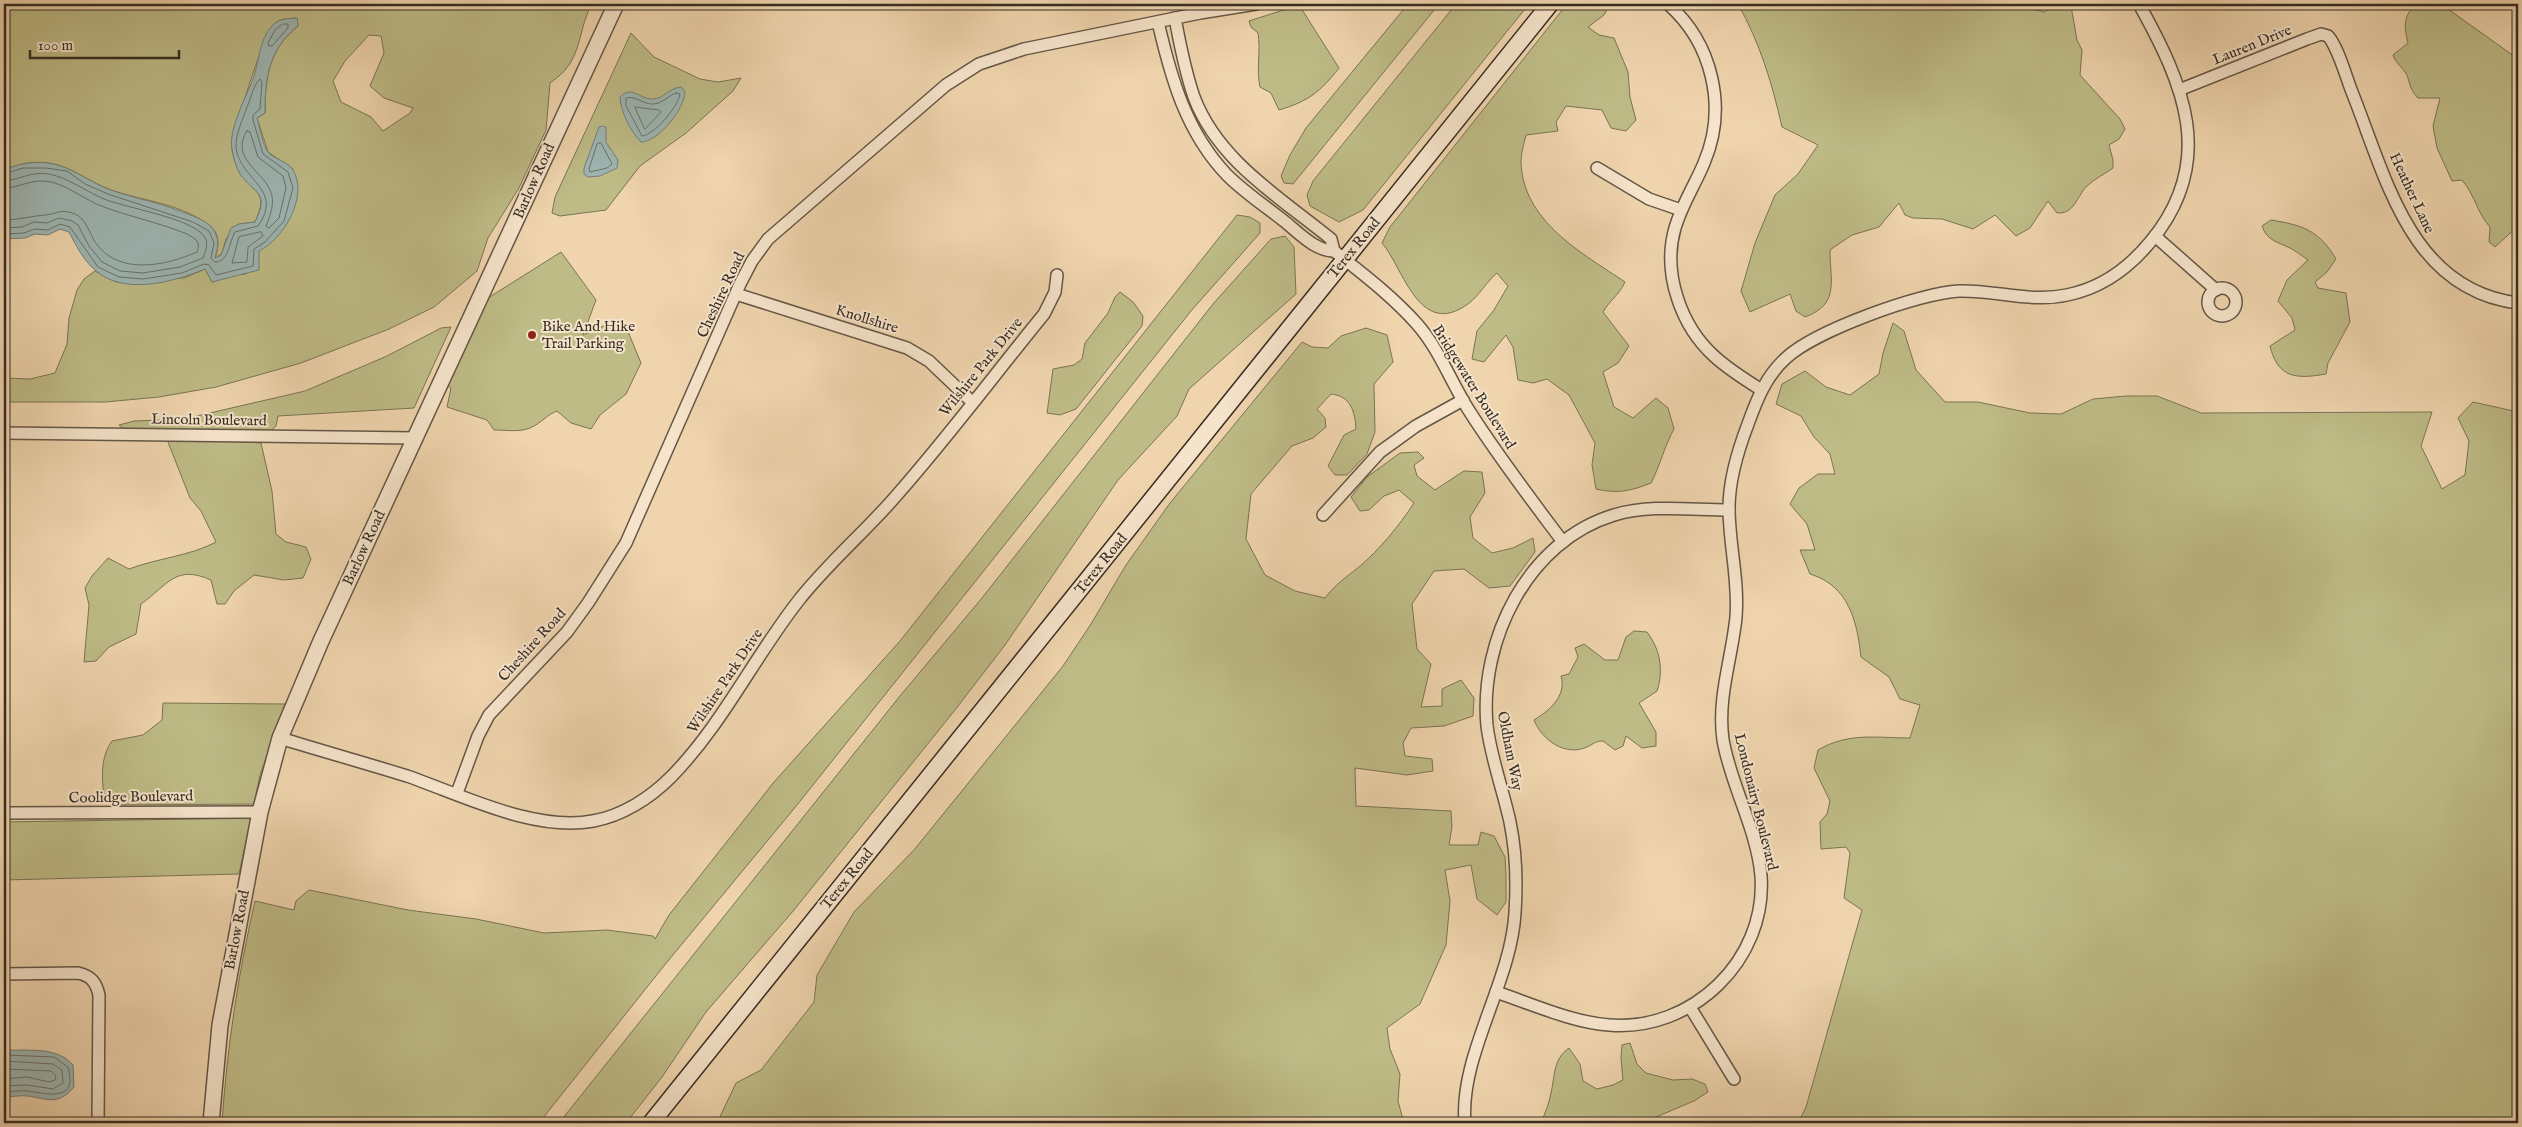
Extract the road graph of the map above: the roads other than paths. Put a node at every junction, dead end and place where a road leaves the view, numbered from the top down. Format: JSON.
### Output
{"nodes":[{"id":1,"x":616,"y":4,"type":"edge"},
{"id":2,"x":1256,"y":4,"type":"edge"},
{"id":3,"x":1550,"y":4,"type":"edge"},
{"id":4,"x":1668,"y":4,"type":"edge"},
{"id":5,"x":2139,"y":4,"type":"edge"},
{"id":6,"x":1175,"y":18,"type":"junction"},
{"id":7,"x":1158,"y":22,"type":"junction"},
{"id":8,"x":2333,"y":44,"type":"joint"},
{"id":9,"x":2179,"y":90,"type":"junction"},
{"id":10,"x":1208,"y":125,"type":"junction"},
{"id":11,"x":1195,"y":132,"type":"junction"},
{"id":12,"x":1597,"y":168,"type":"dead end"},
{"id":13,"x":1251,"y":176,"type":"junction"},
{"id":14,"x":1241,"y":187,"type":"junction"},
{"id":15,"x":1681,"y":210,"type":"junction"},
{"id":16,"x":2155,"y":236,"type":"junction"},
{"id":17,"x":1340,"y":255,"type":"junction"},
{"id":18,"x":1057,"y":275,"type":"dead end"},
{"id":19,"x":2216,"y":290,"type":"dead end"},
{"id":20,"x":736,"y":294,"type":"junction"},
{"id":21,"x":2518,"y":303,"type":"edge"},
{"id":22,"x":1760,"y":389,"type":"junction"},
{"id":23,"x":1463,"y":400,"type":"junction"},
{"id":24,"x":972,"y":402,"type":"junction"},
{"id":25,"x":4,"y":433,"type":"edge"},
{"id":26,"x":414,"y":438,"type":"junction"},
{"id":27,"x":1729,"y":510,"type":"junction"},
{"id":28,"x":1323,"y":515,"type":"dead end"},
{"id":29,"x":1563,"y":542,"type":"junction"},
{"id":30,"x":280,"y":738,"type":"junction"},
{"id":31,"x":457,"y":793,"type":"junction"},
{"id":32,"x":260,"y":812,"type":"junction"},
{"id":33,"x":4,"y":813,"type":"edge"},
{"id":34,"x":4,"y":974,"type":"edge"},
{"id":35,"x":1496,"y":992,"type":"junction"},
{"id":36,"x":1690,"y":1007,"type":"junction"},
{"id":37,"x":1734,"y":1079,"type":"dead end"},
{"id":38,"x":98,"y":1123,"type":"edge"},
{"id":39,"x":212,"y":1123,"type":"edge"},
{"id":40,"x":651,"y":1123,"type":"edge"},
{"id":41,"x":1466,"y":1123,"type":"edge"}],
"edges":[{"from":1,"to":26,"type":"street","name":"Barlow Road"},
{"from":2,"to":6,"type":"street","name":"Cheshire Road"},
{"from":3,"to":17,"type":"main road","name":"Terex Road"},
{"from":4,"to":15,"type":"street"},
{"from":5,"to":9,"type":"street","name":"Londonairy Boulevard"},
{"from":6,"to":7,"type":"street","name":"Cheshire Road"},
{"from":6,"to":10,"type":"street"},
{"from":7,"to":11,"type":"street"},
{"from":7,"to":20,"type":"street","name":"Cheshire Road"},
{"from":8,"to":9,"type":"street","name":"Lauren Drive"},
{"from":8,"to":21,"type":"street","name":"Heather Lane"},
{"from":9,"to":16,"type":"street","name":"Londonairy Boulevard"},
{"from":10,"to":11,"type":"street"},
{"from":10,"to":13,"type":"street"},
{"from":11,"to":14,"type":"street"},
{"from":12,"to":15,"type":"street"},
{"from":13,"to":14,"type":"street"},
{"from":13,"to":17,"type":"street"},
{"from":14,"to":17,"type":"street"},
{"from":15,"to":22,"type":"street"},
{"from":16,"to":19,"type":"street"},
{"from":16,"to":22,"type":"street","name":"Londonairy Boulevard"},
{"from":17,"to":23,"type":"street","name":"Bridgewater Boulevard"},
{"from":17,"to":40,"type":"main road","name":"Terex Road"},
{"from":18,"to":24,"type":"street","name":"Wilshire Park Drive"},
{"from":20,"to":24,"type":"street","name":"Knollshire"},
{"from":20,"to":31,"type":"street","name":"Cheshire Road"},
{"from":22,"to":27,"type":"street","name":"Londonairy Boulevard"},
{"from":23,"to":28,"type":"street"},
{"from":23,"to":29,"type":"street","name":"Bridgewater Boulevard"},
{"from":24,"to":31,"type":"street","name":"Wilshire Park Drive"},
{"from":25,"to":26,"type":"street","name":"Lincoln Boulevard"},
{"from":26,"to":30,"type":"street","name":"Barlow Road"},
{"from":27,"to":29,"type":"street","name":"Oldham Way"},
{"from":27,"to":36,"type":"street","name":"Londonairy Boulevard"},
{"from":29,"to":35,"type":"street","name":"Oldham Way"},
{"from":30,"to":31,"type":"street","name":"Wilshire Park Drive"},
{"from":30,"to":32,"type":"street","name":"Barlow Road"},
{"from":32,"to":33,"type":"street","name":"Coolidge Boulevard"},
{"from":32,"to":39,"type":"street","name":"Barlow Road"},
{"from":34,"to":38,"type":"street"},
{"from":35,"to":36,"type":"street","name":"Londonairy Boulevard"},
{"from":35,"to":41,"type":"street","name":"Oldham Way"},
{"from":36,"to":37,"type":"street"}]}
